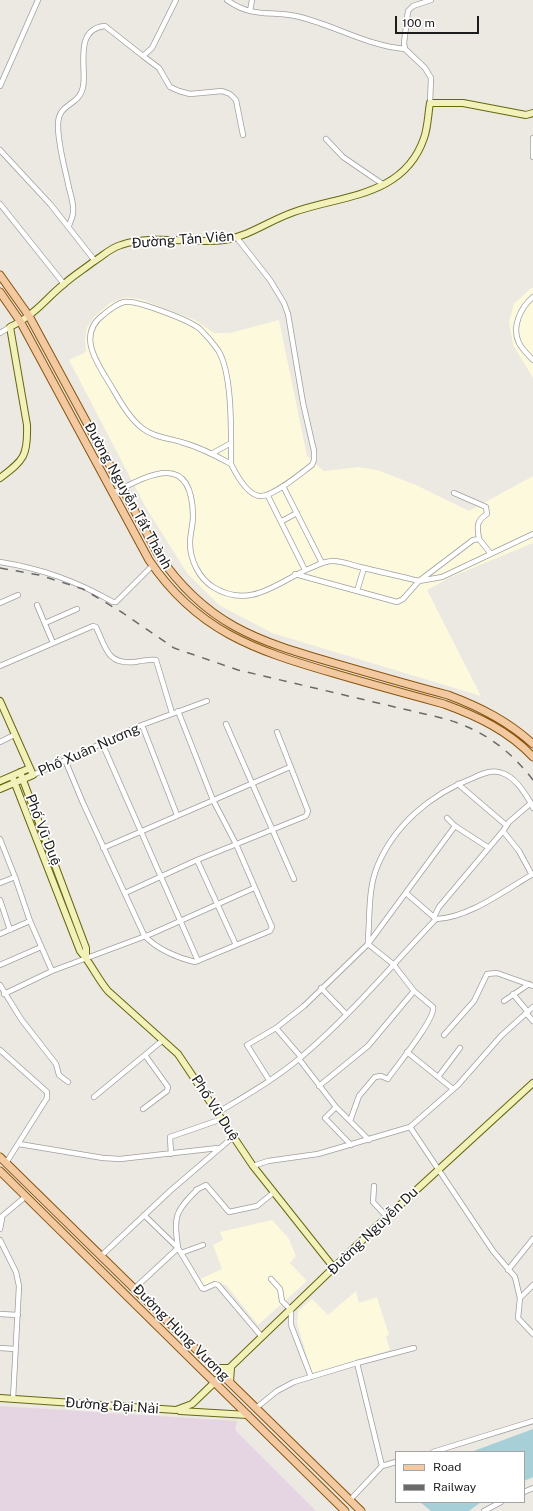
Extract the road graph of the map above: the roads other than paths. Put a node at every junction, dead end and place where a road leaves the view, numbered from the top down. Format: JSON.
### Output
{"nodes":[{"id":1,"x":38,"y":0,"type":"edge"},
{"id":2,"x":176,"y":0,"type":"edge"},
{"id":3,"x":227,"y":0,"type":"edge"},
{"id":4,"x":252,"y":0,"type":"edge"},
{"id":5,"x":431,"y":0,"type":"edge"},
{"id":6,"x":250,"y":12,"type":"junction"},
{"id":7,"x":405,"y":49,"type":"junction"},
{"id":8,"x":143,"y":56,"type":"junction"},
{"id":9,"x":0,"y":86,"type":"edge"},
{"id":10,"x":430,"y":103,"type":"junction"},
{"id":11,"x":533,"y":113,"type":"edge"},
{"id":12,"x":243,"y":135,"type":"dead end"},
{"id":13,"x":326,"y":138,"type":"dead end"},
{"id":14,"x":533,"y":138,"type":"edge"},
{"id":15,"x":0,"y":150,"type":"edge"},
{"id":16,"x":533,"y":157,"type":"edge"},
{"id":17,"x":384,"y":185,"type":"junction"},
{"id":18,"x":0,"y":204,"type":"edge"},
{"id":19,"x":69,"y":226,"type":"junction"},
{"id":20,"x":237,"y":238,"type":"junction"},
{"id":21,"x":95,"y":261,"type":"junction"},
{"id":22,"x":0,"y":275,"type":"edge"},
{"id":23,"x":64,"y":284,"type":"junction"},
{"id":24,"x":0,"y":292,"type":"edge"},
{"id":25,"x":533,"y":297,"type":"edge"},
{"id":26,"x":29,"y":316,"type":"junction"},
{"id":27,"x":20,"y":321,"type":"junction"},
{"id":28,"x":10,"y":327,"type":"junction"},
{"id":29,"x":0,"y":333,"type":"edge"},
{"id":30,"x":533,"y":360,"type":"edge"},
{"id":31,"x":231,"y":443,"type":"junction"},
{"id":32,"x":213,"y":453,"type":"junction"},
{"id":33,"x":231,"y":464,"type":"junction"},
{"id":34,"x":0,"y":478,"type":"edge"},
{"id":35,"x":283,"y":486,"type":"junction"},
{"id":36,"x":123,"y":488,"type":"junction"},
{"id":37,"x":113,"y":493,"type":"junction"},
{"id":38,"x":454,"y":493,"type":"dead end"},
{"id":39,"x":268,"y":496,"type":"junction"},
{"id":40,"x":297,"y":514,"type":"junction"},
{"id":41,"x":282,"y":521,"type":"junction"},
{"id":42,"x":533,"y":534,"type":"edge"},
{"id":43,"x":479,"y":539,"type":"junction"},
{"id":44,"x":491,"y":554,"type":"junction"},
{"id":45,"x":0,"y":562,"type":"edge"},
{"id":46,"x":322,"y":563,"type":"junction"},
{"id":47,"x":153,"y":565,"type":"junction"},
{"id":48,"x":364,"y":568,"type":"junction"},
{"id":49,"x":305,"y":570,"type":"junction"},
{"id":50,"x":295,"y":574,"type":"junction"},
{"id":51,"x":419,"y":581,"type":"junction"},
{"id":52,"x":357,"y":591,"type":"junction"},
{"id":53,"x":18,"y":595,"type":"dead end"},
{"id":54,"x":0,"y":603,"type":"edge"},
{"id":55,"x":37,"y":605,"type":"dead end"},
{"id":56,"x":78,"y":609,"type":"dead end"},
{"id":57,"x":45,"y":623,"type":"junction"},
{"id":58,"x":255,"y":638,"type":"junction"},
{"id":59,"x":53,"y":643,"type":"junction"},
{"id":60,"x":250,"y":646,"type":"junction"},
{"id":61,"x":0,"y":666,"type":"edge"},
{"id":62,"x":207,"y":701,"type":"dead end"},
{"id":63,"x":0,"y":702,"type":"edge"},
{"id":64,"x":178,"y":711,"type":"junction"},
{"id":65,"x":172,"y":713,"type":"junction"},
{"id":66,"x":226,"y":724,"type":"dead end"},
{"id":67,"x":142,"y":725,"type":"junction"},
{"id":68,"x":277,"y":732,"type":"dead end"},
{"id":69,"x":14,"y":735,"type":"junction"},
{"id":70,"x":0,"y":742,"type":"edge"},
{"id":71,"x":102,"y":743,"type":"junction"},
{"id":72,"x":533,"y":744,"type":"edge"},
{"id":73,"x":533,"y":757,"type":"edge"},
{"id":74,"x":65,"y":760,"type":"junction"},
{"id":75,"x":290,"y":767,"type":"junction"},
{"id":76,"x":30,"y":768,"type":"junction"},
{"id":77,"x":20,"y":772,"type":"junction"},
{"id":78,"x":33,"y":775,"type":"junction"},
{"id":79,"x":12,"y":776,"type":"junction"},
{"id":80,"x":23,"y":779,"type":"junction"},
{"id":81,"x":0,"y":781,"type":"edge"},
{"id":82,"x":15,"y":783,"type":"junction"},
{"id":83,"x":253,"y":783,"type":"junction"},
{"id":84,"x":458,"y":784,"type":"junction"},
{"id":85,"x":0,"y":789,"type":"edge"},
{"id":86,"x":213,"y":800,"type":"junction"},
{"id":87,"x":532,"y":806,"type":"edge"},
{"id":88,"x":177,"y":815,"type":"junction"},
{"id":89,"x":446,"y":818,"type":"dead end"},
{"id":90,"x":506,"y":825,"type":"junction"},
{"id":91,"x":455,"y":826,"type":"junction"},
{"id":92,"x":272,"y":829,"type":"junction"},
{"id":93,"x":140,"y":831,"type":"junction"},
{"id":94,"x":503,"y":831,"type":"junction"},
{"id":95,"x":0,"y":839,"type":"edge"},
{"id":96,"x":236,"y":844,"type":"junction"},
{"id":97,"x":103,"y":848,"type":"junction"},
{"id":98,"x":489,"y":848,"type":"junction"},
{"id":99,"x":197,"y":860,"type":"junction"},
{"id":100,"x":533,"y":875,"type":"edge"},
{"id":101,"x":16,"y":877,"type":"junction"},
{"id":102,"x":160,"y":877,"type":"junction"},
{"id":103,"x":294,"y":879,"type":"dead end"},
{"id":104,"x":0,"y":883,"type":"edge"},
{"id":105,"x":254,"y":888,"type":"junction"},
{"id":106,"x":125,"y":892,"type":"junction"},
{"id":107,"x":406,"y":893,"type":"junction"},
{"id":108,"x":0,"y":900,"type":"edge"},
{"id":109,"x":217,"y":904,"type":"junction"},
{"id":110,"x":436,"y":918,"type":"junction"},
{"id":111,"x":180,"y":920,"type":"junction"},
{"id":112,"x":30,"y":921,"type":"junction"},
{"id":113,"x":10,"y":930,"type":"junction"},
{"id":114,"x":0,"y":934,"type":"edge"},
{"id":115,"x":144,"y":935,"type":"junction"},
{"id":116,"x":368,"y":944,"type":"junction"},
{"id":117,"x":236,"y":945,"type":"junction"},
{"id":118,"x":42,"y":947,"type":"junction"},
{"id":119,"x":86,"y":957,"type":"junction"},
{"id":120,"x":198,"y":961,"type":"junction"},
{"id":121,"x":0,"y":964,"type":"edge"},
{"id":122,"x":393,"y":964,"type":"junction"},
{"id":123,"x":52,"y":971,"type":"junction"},
{"id":124,"x":0,"y":984,"type":"edge"},
{"id":125,"x":531,"y":985,"type":"edge"},
{"id":126,"x":321,"y":988,"type":"junction"},
{"id":127,"x":414,"y":991,"type":"junction"},
{"id":128,"x":4,"y":994,"type":"junction"},
{"id":129,"x":513,"y":994,"type":"junction"},
{"id":130,"x":504,"y":1001,"type":"dead end"},
{"id":131,"x":533,"y":1007,"type":"edge"},
{"id":132,"x":527,"y":1012,"type":"junction"},
{"id":133,"x":346,"y":1014,"type":"junction"},
{"id":134,"x":533,"y":1021,"type":"edge"},
{"id":135,"x":276,"y":1028,"type":"junction"},
{"id":136,"x":444,"y":1035,"type":"dead end"},
{"id":137,"x":163,"y":1040,"type":"junction"},
{"id":138,"x":460,"y":1048,"type":"dead end"},
{"id":139,"x":0,"y":1050,"type":"edge"},
{"id":140,"x":407,"y":1052,"type":"junction"},
{"id":141,"x":145,"y":1055,"type":"junction"},
{"id":142,"x":300,"y":1058,"type":"junction"},
{"id":143,"x":438,"y":1077,"type":"junction"},
{"id":144,"x":269,"y":1080,"type":"junction"},
{"id":145,"x":68,"y":1082,"type":"dead end"},
{"id":146,"x":533,"y":1083,"type":"edge"},
{"id":147,"x":319,"y":1086,"type":"junction"},
{"id":148,"x":453,"y":1089,"type":"junction"},
{"id":149,"x":94,"y":1097,"type":"dead end"},
{"id":150,"x":336,"y":1107,"type":"junction"},
{"id":151,"x":143,"y":1109,"type":"dead end"},
{"id":152,"x":217,"y":1113,"type":"junction"},
{"id":153,"x":222,"y":1119,"type":"junction"},
{"id":154,"x":350,"y":1121,"type":"junction"},
{"id":155,"x":410,"y":1127,"type":"junction"},
{"id":156,"x":233,"y":1137,"type":"junction"},
{"id":157,"x":368,"y":1140,"type":"junction"},
{"id":158,"x":20,"y":1144,"type":"junction"},
{"id":159,"x":351,"y":1145,"type":"junction"},
{"id":160,"x":218,"y":1148,"type":"junction"},
{"id":161,"x":171,"y":1154,"type":"junction"},
{"id":162,"x":0,"y":1157,"type":"edge"},
{"id":163,"x":6,"y":1163,"type":"junction"},
{"id":164,"x":253,"y":1166,"type":"junction"},
{"id":165,"x":438,"y":1170,"type":"junction"},
{"id":166,"x":0,"y":1171,"type":"edge"},
{"id":167,"x":374,"y":1186,"type":"dead end"},
{"id":168,"x":273,"y":1193,"type":"junction"},
{"id":169,"x":40,"y":1196,"type":"junction"},
{"id":170,"x":25,"y":1197,"type":"junction"},
{"id":171,"x":32,"y":1203,"type":"junction"},
{"id":172,"x":144,"y":1215,"type":"junction"},
{"id":173,"x":387,"y":1217,"type":"junction"},
{"id":174,"x":1,"y":1218,"type":"edge"},
{"id":175,"x":0,"y":1229,"type":"edge"},
{"id":176,"x":533,"y":1238,"type":"edge"},
{"id":177,"x":0,"y":1240,"type":"edge"},
{"id":178,"x":203,"y":1246,"type":"dead end"},
{"id":179,"x":179,"y":1250,"type":"junction"},
{"id":180,"x":101,"y":1256,"type":"junction"},
{"id":181,"x":334,"y":1268,"type":"junction"},
{"id":182,"x":508,"y":1270,"type":"junction"},
{"id":183,"x":271,"y":1279,"type":"dead end"},
{"id":184,"x":533,"y":1285,"type":"edge"},
{"id":185,"x":135,"y":1288,"type":"junction"},
{"id":186,"x":520,"y":1298,"type":"junction"},
{"id":187,"x":290,"y":1310,"type":"junction"},
{"id":188,"x":0,"y":1314,"type":"edge"},
{"id":189,"x":18,"y":1315,"type":"junction"},
{"id":190,"x":533,"y":1334,"type":"edge"},
{"id":191,"x":262,"y":1337,"type":"junction"},
{"id":192,"x":0,"y":1348,"type":"edge"},
{"id":193,"x":414,"y":1348,"type":"dead end"},
{"id":194,"x":15,"y":1349,"type":"junction"},
{"id":195,"x":357,"y":1363,"type":"junction"},
{"id":196,"x":216,"y":1368,"type":"junction"},
{"id":197,"x":231,"y":1368,"type":"junction"},
{"id":198,"x":223,"y":1375,"type":"junction"},
{"id":199,"x":311,"y":1377,"type":"junction"},
{"id":200,"x":215,"y":1382,"type":"junction"},
{"id":201,"x":230,"y":1382,"type":"junction"},
{"id":202,"x":0,"y":1398,"type":"edge"},
{"id":203,"x":13,"y":1399,"type":"junction"},
{"id":204,"x":256,"y":1408,"type":"junction"},
{"id":205,"x":176,"y":1410,"type":"junction"},
{"id":206,"x":248,"y":1415,"type":"junction"},
{"id":207,"x":533,"y":1421,"type":"edge"},
{"id":208,"x":435,"y":1451,"type":"edge"},
{"id":209,"x":395,"y":1462,"type":"edge"},
{"id":210,"x":382,"y":1466,"type":"junction"},
{"id":211,"x":350,"y":1500,"type":"junction"},
{"id":212,"x":499,"y":1503,"type":"edge"},
{"id":213,"x":346,"y":1511,"type":"edge"},
{"id":214,"x":361,"y":1511,"type":"edge"},
{"id":215,"x":484,"y":1511,"type":"edge"}],
"edges":[{"from":1,"to":9,"type":"street"},
{"from":2,"to":8,"type":"street"},
{"from":3,"to":6,"type":"street"},
{"from":4,"to":6,"type":"street"},
{"from":5,"to":7,"type":"street"},
{"from":6,"to":7,"type":"street"},
{"from":7,"to":10,"type":"street"},
{"from":8,"to":12,"type":"street"},
{"from":8,"to":19,"type":"street"},
{"from":10,"to":11,"type":"street"},
{"from":10,"to":17,"type":"street","name":"Đường Tản Viên"},
{"from":13,"to":17,"type":"street"},
{"from":14,"to":16,"type":"street"},
{"from":15,"to":19,"type":"street"},
{"from":17,"to":20,"type":"street","name":"Đường Tản Viên"},
{"from":18,"to":23,"type":"street"},
{"from":19,"to":21,"type":"street"},
{"from":20,"to":21,"type":"street","name":"Đường Tản Viên"},
{"from":20,"to":35,"type":"street"},
{"from":21,"to":23,"type":"street","name":"Đường Tản Viên"},
{"from":22,"to":26,"type":"main road","name":"Đường Nguyễn Tất Thành"},
{"from":23,"to":26,"type":"street","name":"Đường Tản Viên"},
{"from":24,"to":27,"type":"main road","name":"Đường Nguyễn Tất Thành"},
{"from":25,"to":30,"type":"street"},
{"from":26,"to":27,"type":"street","name":"Đường Tản Viên"},
{"from":26,"to":36,"type":"main road","name":"Đường Nguyễn Tất Thành"},
{"from":27,"to":28,"type":"street","name":"Đường Tản Viên"},
{"from":27,"to":37,"type":"main road","name":"Đường Nguyễn Tất Thành"},
{"from":28,"to":29,"type":"street"},
{"from":28,"to":34,"type":"street"},
{"from":31,"to":32,"type":"street"},
{"from":31,"to":32,"type":"street"},
{"from":31,"to":33,"type":"street"},
{"from":32,"to":33,"type":"street"},
{"from":33,"to":39,"type":"street"},
{"from":35,"to":39,"type":"street"},
{"from":35,"to":40,"type":"street"},
{"from":36,"to":37,"type":"street"},
{"from":36,"to":50,"type":"street"},
{"from":36,"to":58,"type":"main road","name":"Đường Nguyễn Tất Thành"},
{"from":37,"to":47,"type":"main road","name":"Đường Nguyễn Tất Thành"},
{"from":38,"to":43,"type":"street"},
{"from":39,"to":41,"type":"street"},
{"from":40,"to":41,"type":"street"},
{"from":40,"to":46,"type":"street"},
{"from":41,"to":49,"type":"street"},
{"from":42,"to":44,"type":"street"},
{"from":43,"to":44,"type":"street"},
{"from":43,"to":51,"type":"street"},
{"from":44,"to":51,"type":"street"},
{"from":45,"to":47,"type":"street"},
{"from":46,"to":48,"type":"street"},
{"from":46,"to":49,"type":"street"},
{"from":47,"to":60,"type":"main road","name":"Đường Nguyễn Tất Thành"},
{"from":48,"to":51,"type":"street"},
{"from":48,"to":52,"type":"street"},
{"from":49,"to":50,"type":"street"},
{"from":50,"to":52,"type":"street"},
{"from":51,"to":52,"type":"street"},
{"from":53,"to":54,"type":"street"},
{"from":55,"to":57,"type":"street"},
{"from":56,"to":57,"type":"street"},
{"from":57,"to":59,"type":"street"},
{"from":58,"to":60,"type":"main road"},
{"from":58,"to":72,"type":"main road","name":"Đường Nguyễn Tất Thành"},
{"from":59,"to":61,"type":"street"},
{"from":59,"to":65,"type":"street"},
{"from":60,"to":73,"type":"main road","name":"Đường Nguyễn Tất Thành"},
{"from":62,"to":64,"type":"street","name":"Phố Xuân Nương"},
{"from":63,"to":69,"type":"street","name":"Phố Vũ Duệ"},
{"from":64,"to":65,"type":"street","name":"Phố Xuân Nương"},
{"from":64,"to":86,"type":"street"},
{"from":65,"to":67,"type":"street","name":"Phố Xuân Nương"},
{"from":66,"to":83,"type":"street"},
{"from":67,"to":71,"type":"street","name":"Phố Xuân Nương"},
{"from":67,"to":88,"type":"street"},
{"from":68,"to":75,"type":"street"},
{"from":69,"to":70,"type":"street"},
{"from":69,"to":76,"type":"street","name":"Phố Vũ Duệ"},
{"from":71,"to":74,"type":"street","name":"Phố Xuân Nương"},
{"from":71,"to":93,"type":"street"},
{"from":74,"to":78,"type":"street","name":"Phố Xuân Nương"},
{"from":74,"to":97,"type":"street"},
{"from":75,"to":83,"type":"street"},
{"from":75,"to":92,"type":"street"},
{"from":76,"to":77,"type":"street","name":"Phố Xuân Nương"},
{"from":76,"to":78,"type":"street","name":"Phố Vũ Duệ"},
{"from":77,"to":79,"type":"street","name":"Phố Xuân Nương"},
{"from":77,"to":80,"type":"street","name":"Phố Vũ Duệ"},
{"from":78,"to":80,"type":"street","name":"Phố Xuân Nương"},
{"from":79,"to":81,"type":"street","name":"Phố Xuân Nương"},
{"from":79,"to":82,"type":"street","name":"Phố Vũ Duệ"},
{"from":80,"to":82,"type":"street","name":"Phố Xuân Nương"},
{"from":80,"to":119,"type":"street","name":"Phố Vũ Duệ"},
{"from":82,"to":85,"type":"street","name":"Phố Xuân Nương"},
{"from":82,"to":119,"type":"street","name":"Phố Vũ Duệ"},
{"from":83,"to":86,"type":"street"},
{"from":83,"to":92,"type":"street"},
{"from":84,"to":87,"type":"street"},
{"from":84,"to":90,"type":"street"},
{"from":84,"to":116,"type":"street"},
{"from":86,"to":88,"type":"street"},
{"from":86,"to":96,"type":"street"},
{"from":87,"to":90,"type":"street"},
{"from":88,"to":93,"type":"street"},
{"from":89,"to":91,"type":"street"},
{"from":90,"to":94,"type":"street"},
{"from":91,"to":98,"type":"street"},
{"from":91,"to":107,"type":"street"},
{"from":92,"to":96,"type":"street"},
{"from":92,"to":103,"type":"street"},
{"from":93,"to":97,"type":"street"},
{"from":93,"to":102,"type":"street"},
{"from":94,"to":98,"type":"street"},
{"from":94,"to":100,"type":"street"},
{"from":95,"to":101,"type":"street"},
{"from":96,"to":99,"type":"street"},
{"from":96,"to":105,"type":"street"},
{"from":97,"to":106,"type":"street"},
{"from":98,"to":110,"type":"street"},
{"from":99,"to":102,"type":"street"},
{"from":99,"to":109,"type":"street"},
{"from":100,"to":110,"type":"street"},
{"from":101,"to":104,"type":"street"},
{"from":101,"to":112,"type":"street"},
{"from":102,"to":106,"type":"street"},
{"from":102,"to":111,"type":"street"},
{"from":105,"to":109,"type":"street"},
{"from":105,"to":117,"type":"street"},
{"from":106,"to":115,"type":"street"},
{"from":107,"to":110,"type":"street"},
{"from":107,"to":116,"type":"street"},
{"from":108,"to":113,"type":"street"},
{"from":109,"to":111,"type":"street"},
{"from":109,"to":117,"type":"street"},
{"from":110,"to":122,"type":"street"},
{"from":111,"to":115,"type":"street"},
{"from":111,"to":120,"type":"street"},
{"from":112,"to":113,"type":"street"},
{"from":112,"to":118,"type":"street"},
{"from":113,"to":114,"type":"street"},
{"from":115,"to":119,"type":"street"},
{"from":115,"to":120,"type":"street"},
{"from":116,"to":122,"type":"street"},
{"from":116,"to":126,"type":"street"},
{"from":117,"to":120,"type":"street"},
{"from":118,"to":121,"type":"street"},
{"from":118,"to":123,"type":"street"},
{"from":119,"to":123,"type":"street"},
{"from":119,"to":137,"type":"street","name":"Phố Vũ Duệ"},
{"from":122,"to":127,"type":"street"},
{"from":122,"to":133,"type":"street"},
{"from":123,"to":128,"type":"street"},
{"from":124,"to":128,"type":"street"},
{"from":125,"to":129,"type":"street"},
{"from":125,"to":136,"type":"street"},
{"from":126,"to":133,"type":"street"},
{"from":126,"to":135,"type":"street"},
{"from":127,"to":140,"type":"street"},
{"from":127,"to":147,"type":"street"},
{"from":128,"to":145,"type":"street"},
{"from":129,"to":130,"type":"street"},
{"from":129,"to":132,"type":"street"},
{"from":131,"to":132,"type":"street"},
{"from":132,"to":134,"type":"street"},
{"from":132,"to":148,"type":"street"},
{"from":133,"to":142,"type":"street"},
{"from":135,"to":142,"type":"street"},
{"from":135,"to":144,"type":"street"},
{"from":137,"to":141,"type":"street"},
{"from":137,"to":152,"type":"street","name":"Phố Vũ Duệ"},
{"from":138,"to":143,"type":"street"},
{"from":139,"to":158,"type":"street"},
{"from":140,"to":143,"type":"street"},
{"from":140,"to":154,"type":"street"},
{"from":141,"to":149,"type":"street"},
{"from":141,"to":151,"type":"street"},
{"from":142,"to":144,"type":"street"},
{"from":142,"to":147,"type":"street"},
{"from":143,"to":148,"type":"street"},
{"from":144,"to":152,"type":"street"},
{"from":146,"to":165,"type":"street","name":"Đường Nguyễn Du"},
{"from":147,"to":150,"type":"street"},
{"from":148,"to":155,"type":"street"},
{"from":150,"to":154,"type":"street"},
{"from":150,"to":159,"type":"street"},
{"from":152,"to":153,"type":"street","name":"Phố Vũ Duệ"},
{"from":153,"to":156,"type":"street","name":"Phố Vũ Duệ"},
{"from":153,"to":161,"type":"street"},
{"from":154,"to":157,"type":"street"},
{"from":155,"to":157,"type":"street"},
{"from":155,"to":165,"type":"street"},
{"from":156,"to":160,"type":"street"},
{"from":156,"to":164,"type":"street","name":"Phố Vũ Duệ"},
{"from":157,"to":159,"type":"street"},
{"from":158,"to":161,"type":"street"},
{"from":158,"to":163,"type":"street"},
{"from":159,"to":164,"type":"street"},
{"from":160,"to":161,"type":"street"},
{"from":160,"to":172,"type":"street"},
{"from":162,"to":163,"type":"main road","name":"Đường Hùng Vương"},
{"from":163,"to":169,"type":"main road","name":"Đường Hùng Vương"},
{"from":164,"to":168,"type":"street","name":"Phố Vũ Duệ"},
{"from":165,"to":173,"type":"street","name":"Đường Nguyễn Du"},
{"from":165,"to":182,"type":"street"},
{"from":166,"to":170,"type":"main road","name":"Đường Hùng Vương"},
{"from":167,"to":173,"type":"street"},
{"from":168,"to":179,"type":"street"},
{"from":168,"to":181,"type":"street","name":"Phố Vũ Duệ"},
{"from":169,"to":171,"type":"main road"},
{"from":169,"to":180,"type":"main road","name":"Đường Hùng Vương"},
{"from":170,"to":171,"type":"main road","name":"Đường Hùng Vương"},
{"from":170,"to":174,"type":"street"},
{"from":171,"to":200,"type":"main road","name":"Đường Hùng Vương"},
{"from":172,"to":179,"type":"street"},
{"from":172,"to":180,"type":"street"},
{"from":173,"to":181,"type":"street","name":"Đường Nguyễn Du"},
{"from":174,"to":175,"type":"street"},
{"from":176,"to":182,"type":"street"},
{"from":177,"to":189,"type":"street"},
{"from":178,"to":179,"type":"street"},
{"from":179,"to":185,"type":"street"},
{"from":179,"to":191,"type":"street"},
{"from":180,"to":185,"type":"main road","name":"Đường Hùng Vương"},
{"from":181,"to":187,"type":"street","name":"Đường Nguyễn Du"},
{"from":182,"to":186,"type":"street"},
{"from":183,"to":187,"type":"street"},
{"from":184,"to":186,"type":"street"},
{"from":185,"to":196,"type":"main road","name":"Đường Hùng Vương"},
{"from":186,"to":190,"type":"street"},
{"from":187,"to":191,"type":"street","name":"Đường Nguyễn Du"},
{"from":187,"to":199,"type":"street"},
{"from":188,"to":189,"type":"street"},
{"from":189,"to":194,"type":"street"},
{"from":191,"to":197,"type":"street","name":"Đường Nguyễn Du"},
{"from":192,"to":194,"type":"street"},
{"from":193,"to":195,"type":"street"},
{"from":194,"to":203,"type":"street"},
{"from":195,"to":199,"type":"street"},
{"from":195,"to":210,"type":"street"},
{"from":196,"to":197,"type":"street"},
{"from":196,"to":198,"type":"main road","name":"Đường Hùng Vương"},
{"from":197,"to":198,"type":"street","name":"Đường Nguyễn Du"},
{"from":197,"to":201,"type":"street"},
{"from":198,"to":200,"type":"street","name":"Đường Nguyễn Du"},
{"from":198,"to":201,"type":"main road","name":"Đường Hùng Vương"},
{"from":199,"to":204,"type":"street"},
{"from":200,"to":205,"type":"street","name":"Đường Đại Nải"},
{"from":200,"to":206,"type":"main road","name":"Đường Hùng Vương"},
{"from":201,"to":204,"type":"main road","name":"Đường Hùng Vương"},
{"from":202,"to":203,"type":"street","name":"Đường Đại Nải"},
{"from":203,"to":205,"type":"street","name":"Đường Đại Nải"},
{"from":204,"to":211,"type":"main road","name":"Đường Hùng Vương"},
{"from":205,"to":206,"type":"street"},
{"from":206,"to":213,"type":"main road","name":"Đường Hùng Vương"},
{"from":207,"to":208,"type":"street"},
{"from":209,"to":210,"type":"street"},
{"from":210,"to":211,"type":"street"},
{"from":211,"to":214,"type":"main road","name":"Đường Hùng Vương"},
{"from":212,"to":215,"type":"street"}]}
